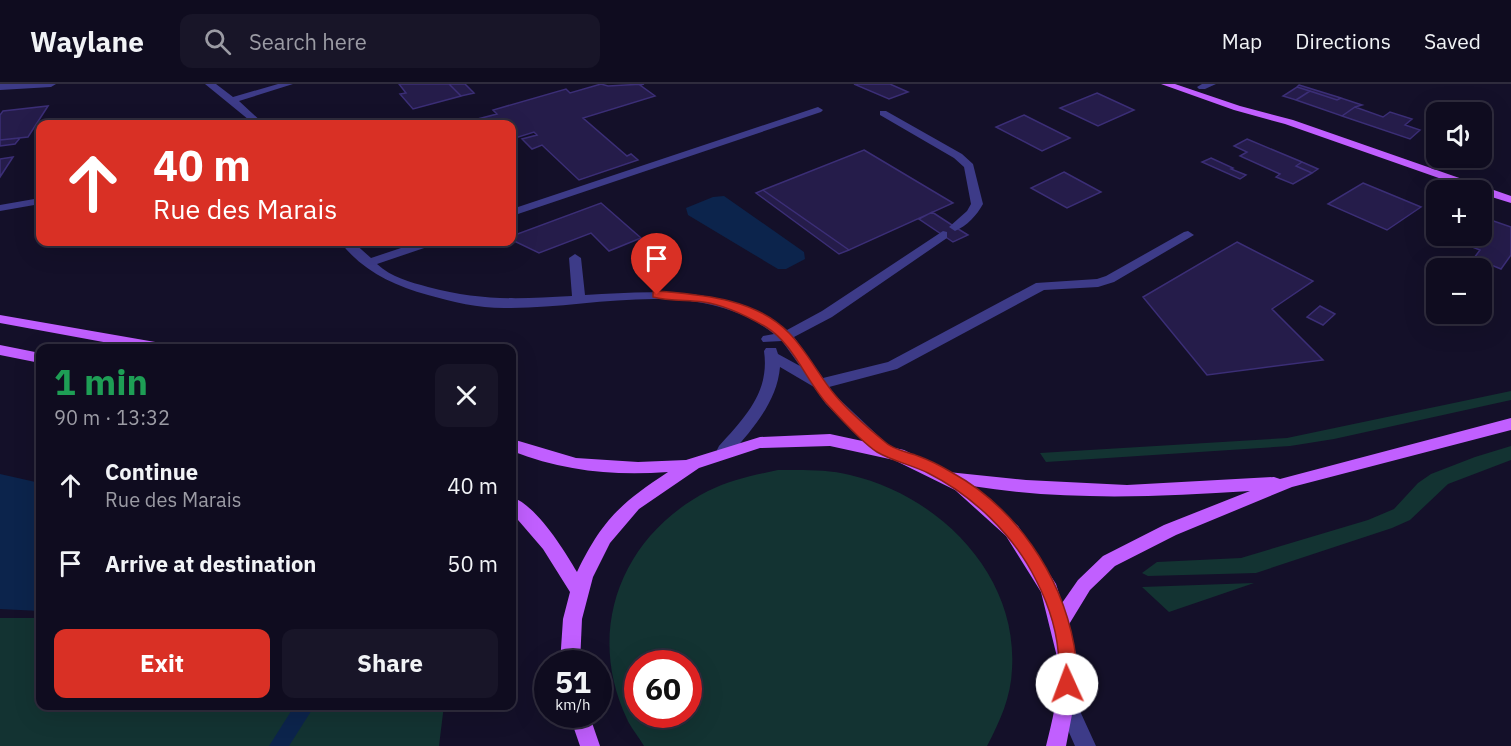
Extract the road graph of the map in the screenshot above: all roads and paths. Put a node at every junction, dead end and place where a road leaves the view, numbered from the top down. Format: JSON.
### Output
{"nodes":[{"id":1,"x":51,"y":84,"type":"edge"},
{"id":2,"x":210,"y":84,"type":"edge"},
{"id":3,"x":288,"y":84,"type":"edge"},
{"id":4,"x":1166,"y":84,"type":"edge"},
{"id":5,"x":1202,"y":85,"type":"edge"},
{"id":6,"x":0,"y":87,"type":"edge"},
{"id":7,"x":232,"y":100,"type":"junction"},
{"id":8,"x":818,"y":110,"type":"dead end"},
{"id":9,"x":883,"y":113,"type":"dead end"},
{"id":10,"x":254,"y":120,"type":"edge"},
{"id":11,"x":1289,"y":122,"type":"junction"},
{"id":12,"x":1511,"y":200,"type":"edge"},
{"id":13,"x":36,"y":202,"type":"edge"},
{"id":14,"x":0,"y":208,"type":"edge"},
{"id":15,"x":516,"y":212,"type":"edge"},
{"id":16,"x":955,"y":227,"type":"dead end"},
{"id":17,"x":943,"y":235,"type":"dead end"},
{"id":18,"x":1188,"y":235,"type":"dead end"},
{"id":19,"x":350,"y":246,"type":"edge"},
{"id":20,"x":417,"y":246,"type":"edge"},
{"id":21,"x":575,"y":258,"type":"dead end"},
{"id":22,"x":368,"y":263,"type":"junction"},
{"id":23,"x":579,"y":301,"type":"junction"},
{"id":24,"x":758,"y":318,"type":"junction"},
{"id":25,"x":0,"y":319,"type":"edge"},
{"id":26,"x":786,"y":336,"type":"junction"},
{"id":27,"x":768,"y":339,"type":"junction"},
{"id":28,"x":140,"y":344,"type":"edge"},
{"id":29,"x":0,"y":350,"type":"edge"},
{"id":30,"x":36,"y":357,"type":"edge"},
{"id":31,"x":773,"y":357,"type":"junction"},
{"id":32,"x":820,"y":384,"type":"junction"},
{"id":33,"x":1511,"y":424,"type":"edge"},
{"id":34,"x":516,"y":446,"type":"edge"},
{"id":35,"x":882,"y":448,"type":"junction"},
{"id":36,"x":725,"y":450,"type":"junction"},
{"id":37,"x":687,"y":465,"type":"junction"},
{"id":38,"x":947,"y":476,"type":"junction"},
{"id":39,"x":1289,"y":482,"type":"junction"},
{"id":40,"x":516,"y":508,"type":"edge"},
{"id":41,"x":578,"y":590,"type":"junction"},
{"id":42,"x":1061,"y":621,"type":"junction"},
{"id":43,"x":569,"y":650,"type":"edge"},
{"id":44,"x":1067,"y":705,"type":"junction"},
{"id":45,"x":583,"y":728,"type":"edge"},
{"id":46,"x":587,"y":745,"type":"edge"},
{"id":47,"x":1056,"y":746,"type":"edge"},
{"id":48,"x":1086,"y":746,"type":"edge"}],
"edges":[{"from":1,"to":6,"type":"street"},
{"from":2,"to":7,"type":"street"},
{"from":3,"to":7,"type":"street"},
{"from":4,"to":11,"type":"main road"},
{"from":5,"to":11,"type":"main road"},
{"from":7,"to":10,"type":"street"},
{"from":8,"to":15,"type":"street"},
{"from":9,"to":16,"type":"street"},
{"from":11,"to":12,"type":"main road"},
{"from":13,"to":14,"type":"street"},
{"from":17,"to":26,"type":"street"},
{"from":18,"to":32,"type":"street"},
{"from":19,"to":22,"type":"street"},
{"from":20,"to":22,"type":"street"},
{"from":21,"to":23,"type":"street"},
{"from":22,"to":23,"type":"street"},
{"from":23,"to":24,"type":"street"},
{"from":24,"to":26,"type":"street"},
{"from":24,"to":27,"type":"street"},
{"from":25,"to":28,"type":"main road"},
{"from":26,"to":27,"type":"street"},
{"from":26,"to":32,"type":"street"},
{"from":27,"to":31,"type":"street"},
{"from":29,"to":30,"type":"main road"},
{"from":31,"to":32,"type":"street"},
{"from":31,"to":36,"type":"street"},
{"from":32,"to":35,"type":"street"},
{"from":33,"to":39,"type":"main road"},
{"from":34,"to":37,"type":"main road"},
{"from":35,"to":36,"type":"main road"},
{"from":35,"to":38,"type":"main road"},
{"from":36,"to":37,"type":"main road"},
{"from":37,"to":41,"type":"main road"},
{"from":38,"to":39,"type":"main road"},
{"from":38,"to":42,"type":"main road"},
{"from":39,"to":42,"type":"main road"},
{"from":40,"to":41,"type":"main road"},
{"from":41,"to":43,"type":"main road"},
{"from":42,"to":44,"type":"main road"},
{"from":44,"to":47,"type":"main road"},
{"from":44,"to":48,"type":"street"},
{"from":45,"to":46,"type":"main road"}]}
